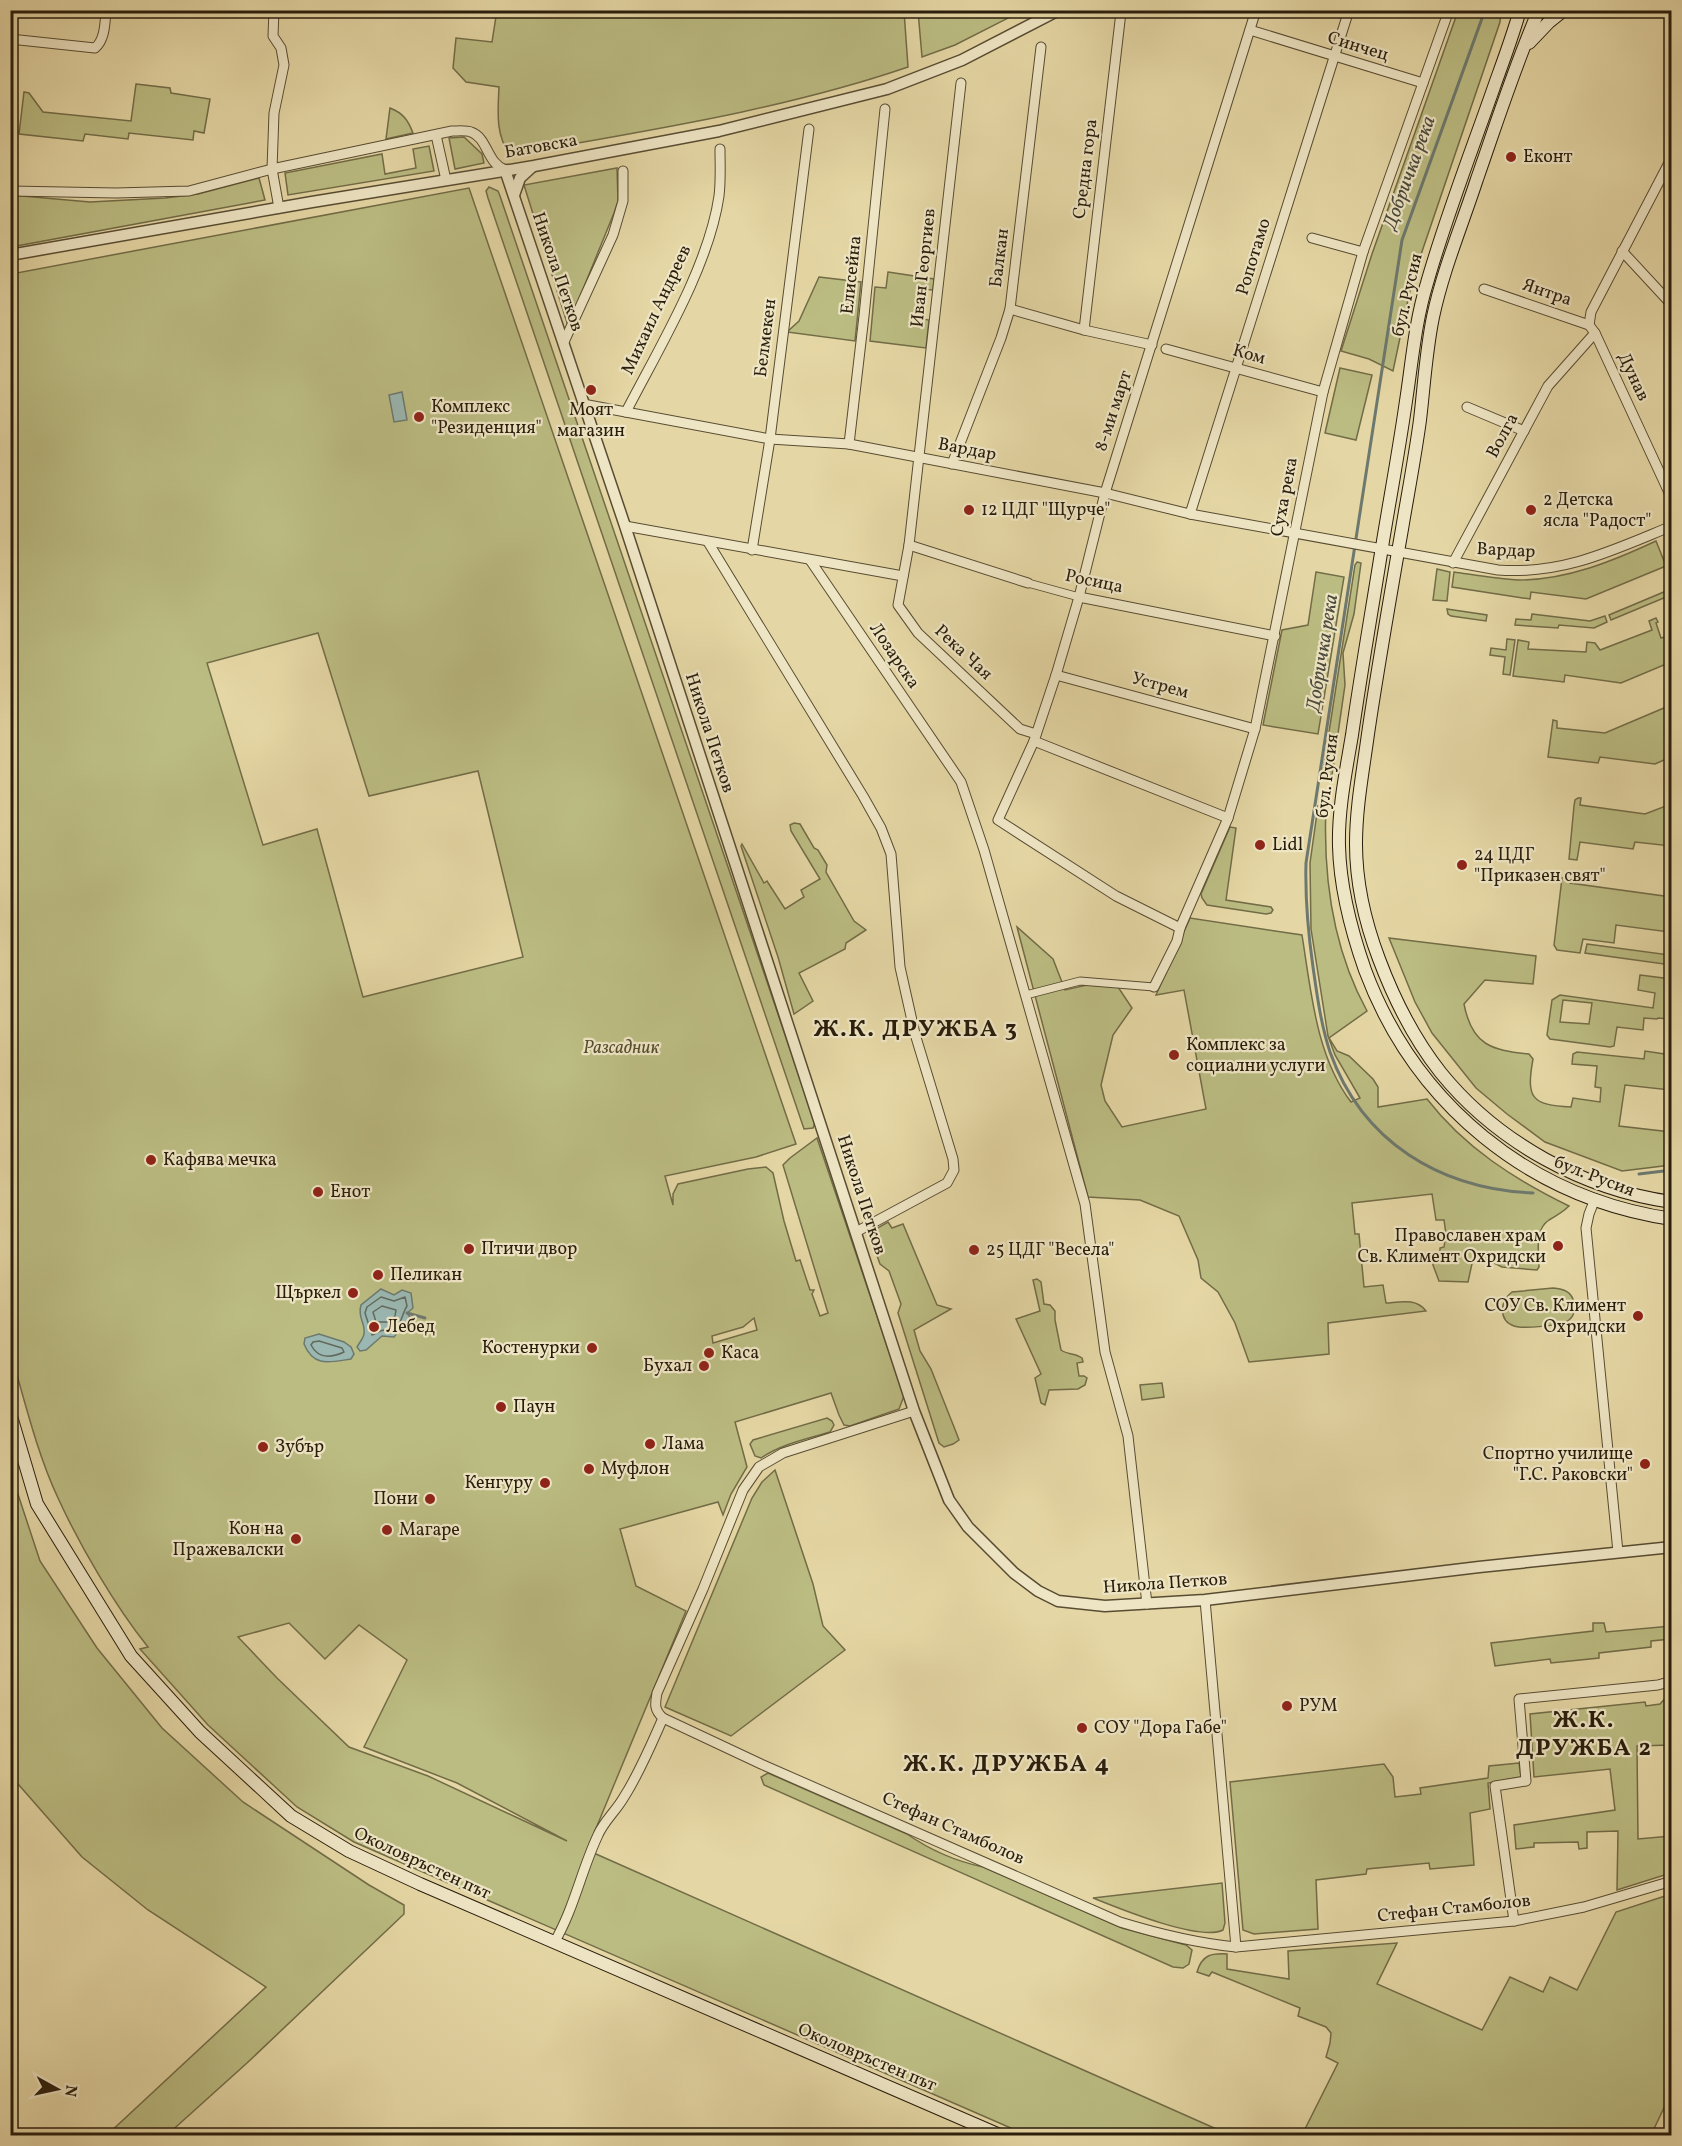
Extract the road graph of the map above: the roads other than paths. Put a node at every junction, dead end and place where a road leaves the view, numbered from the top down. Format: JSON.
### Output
{"nodes":[{"id":1,"x":106,"y":10,"type":"edge"},
{"id":2,"x":274,"y":10,"type":"edge"},
{"id":3,"x":1059,"y":10,"type":"edge"},
{"id":4,"x":1256,"y":10,"type":"edge"},
{"id":5,"x":1349,"y":10,"type":"edge"},
{"id":6,"x":1449,"y":10,"type":"edge"},
{"id":7,"x":1518,"y":10,"type":"edge"},
{"id":8,"x":1539,"y":10,"type":"edge"},
{"id":9,"x":1564,"y":10,"type":"edge"},
{"id":10,"x":1121,"y":12,"type":"dead end"},
{"id":11,"x":1250,"y":30,"type":"junction"},
{"id":12,"x":10,"y":39,"type":"edge"},
{"id":13,"x":1041,"y":47,"type":"dead end"},
{"id":14,"x":1522,"y":50,"type":"junction"},
{"id":15,"x":1334,"y":57,"type":"junction"},
{"id":16,"x":961,"y":83,"type":"dead end"},
{"id":17,"x":1423,"y":83,"type":"junction"},
{"id":18,"x":885,"y":109,"type":"dead end"},
{"id":19,"x":809,"y":129,"type":"dead end"},
{"id":20,"x":436,"y":135,"type":"junction"},
{"id":21,"x":720,"y":149,"type":"dead end"},
{"id":22,"x":1671,"y":157,"type":"edge"},
{"id":23,"x":534,"y":166,"type":"junction"},
{"id":24,"x":272,"y":169,"type":"junction"},
{"id":25,"x":505,"y":170,"type":"junction"},
{"id":26,"x":623,"y":171,"type":"dead end"},
{"id":27,"x":1668,"y":175,"type":"edge"},
{"id":28,"x":446,"y":180,"type":"junction"},
{"id":29,"x":10,"y":190,"type":"edge"},
{"id":30,"x":514,"y":196,"type":"junction"},
{"id":31,"x":279,"y":208,"type":"junction"},
{"id":32,"x":1312,"y":238,"type":"dead end"},
{"id":33,"x":1622,"y":251,"type":"junction"},
{"id":34,"x":1363,"y":252,"type":"junction"},
{"id":35,"x":10,"y":255,"type":"edge"},
{"id":36,"x":1484,"y":289,"type":"dead end"},
{"id":37,"x":1671,"y":305,"type":"edge"},
{"id":38,"x":1010,"y":309,"type":"junction"},
{"id":39,"x":1589,"y":325,"type":"junction"},
{"id":40,"x":1084,"y":330,"type":"junction"},
{"id":41,"x":1595,"y":333,"type":"junction"},
{"id":42,"x":564,"y":342,"type":"junction"},
{"id":43,"x":1152,"y":345,"type":"junction"},
{"id":44,"x":1166,"y":349,"type":"dead end"},
{"id":45,"x":1237,"y":369,"type":"junction"},
{"id":46,"x":1323,"y":392,"type":"junction"},
{"id":47,"x":583,"y":404,"type":"junction"},
{"id":48,"x":1467,"y":407,"type":"dead end"},
{"id":49,"x":626,"y":412,"type":"junction"},
{"id":50,"x":1524,"y":431,"type":"junction"},
{"id":51,"x":770,"y":439,"type":"junction"},
{"id":52,"x":849,"y":444,"type":"junction"},
{"id":53,"x":919,"y":457,"type":"junction"},
{"id":54,"x":952,"y":464,"type":"junction"},
{"id":55,"x":1105,"y":493,"type":"junction"},
{"id":56,"x":1671,"y":499,"type":"edge"},
{"id":57,"x":1190,"y":514,"type":"junction"},
{"id":58,"x":625,"y":526,"type":"junction"},
{"id":59,"x":1671,"y":526,"type":"edge"},
{"id":60,"x":1295,"y":532,"type":"junction"},
{"id":61,"x":708,"y":542,"type":"junction"},
{"id":62,"x":909,"y":545,"type":"junction"},
{"id":63,"x":1376,"y":548,"type":"junction"},
{"id":64,"x":752,"y":550,"type":"junction"},
{"id":65,"x":1398,"y":553,"type":"junction"},
{"id":66,"x":810,"y":560,"type":"junction"},
{"id":67,"x":1453,"y":563,"type":"junction"},
{"id":68,"x":903,"y":576,"type":"junction"},
{"id":69,"x":1028,"y":583,"type":"joint"},
{"id":70,"x":1079,"y":597,"type":"junction"},
{"id":71,"x":1275,"y":636,"type":"junction"},
{"id":72,"x":1056,"y":675,"type":"junction"},
{"id":73,"x":1256,"y":729,"type":"junction"},
{"id":74,"x":1035,"y":738,"type":"junction"},
{"id":75,"x":1228,"y":818,"type":"junction"},
{"id":76,"x":1180,"y":928,"type":"junction"},
{"id":77,"x":1154,"y":987,"type":"joint"},
{"id":78,"x":1026,"y":995,"type":"junction"},
{"id":79,"x":1595,"y":1199,"type":"junction"},
{"id":80,"x":1671,"y":1202,"type":"edge"},
{"id":81,"x":1671,"y":1219,"type":"edge"},
{"id":82,"x":856,"y":1232,"type":"junction"},
{"id":83,"x":914,"y":1411,"type":"junction"},
{"id":84,"x":10,"y":1413,"type":"edge"},
{"id":85,"x":1671,"y":1547,"type":"edge"},
{"id":86,"x":1618,"y":1552,"type":"junction"},
{"id":87,"x":1205,"y":1600,"type":"junction"},
{"id":88,"x":1147,"y":1604,"type":"junction"},
{"id":89,"x":1671,"y":1681,"type":"edge"},
{"id":90,"x":663,"y":1718,"type":"junction"},
{"id":91,"x":1671,"y":1881,"type":"edge"},
{"id":92,"x":1514,"y":1921,"type":"junction"},
{"id":93,"x":554,"y":1943,"type":"junction"},
{"id":94,"x":1236,"y":1947,"type":"junction"},
{"id":95,"x":1002,"y":2136,"type":"edge"}],
"edges":[{"from":1,"to":12,"type":"street"},
{"from":2,"to":24,"type":"street"},
{"from":3,"to":23,"type":"street","name":"Батовска"},
{"from":4,"to":11,"type":"street","name":"8-ми март"},
{"from":5,"to":15,"type":"street","name":"Ропотамо"},
{"from":6,"to":17,"type":"street","name":"Суха река"},
{"from":7,"to":63,"type":"main road","name":"бул. Русия"},
{"from":8,"to":14,"type":"main road","name":"бул. Русия"},
{"from":9,"to":14,"type":"main road"},
{"from":10,"to":40,"type":"street","name":"Средна гора"},
{"from":11,"to":15,"type":"street","name":"Синчец"},
{"from":11,"to":43,"type":"street","name":"8-ми март"},
{"from":13,"to":38,"type":"street","name":"Балкан"},
{"from":14,"to":65,"type":"main road","name":"бул. Русия"},
{"from":15,"to":17,"type":"street","name":"Синчец"},
{"from":15,"to":45,"type":"street","name":"Ропотамо"},
{"from":16,"to":53,"type":"street","name":"Иван Георгиев"},
{"from":17,"to":34,"type":"street","name":"Суха река"},
{"from":18,"to":52,"type":"street","name":"Елисейна"},
{"from":19,"to":51,"type":"street","name":"Белмекен"},
{"from":20,"to":24,"type":"street"},
{"from":20,"to":25,"type":"street"},
{"from":20,"to":28,"type":"street"},
{"from":21,"to":49,"type":"street","name":"Михаил Андреев"},
{"from":22,"to":27,"type":"street"},
{"from":23,"to":25,"type":"street","name":"Батовска"},
{"from":23,"to":30,"type":"street"},
{"from":24,"to":29,"type":"street"},
{"from":24,"to":31,"type":"street"},
{"from":25,"to":28,"type":"street","name":"Батовска"},
{"from":25,"to":30,"type":"street","name":"Никола Петков"},
{"from":26,"to":42,"type":"street"},
{"from":27,"to":33,"type":"street"},
{"from":28,"to":31,"type":"street","name":"Батовска"},
{"from":30,"to":42,"type":"street","name":"Никола Петков"},
{"from":31,"to":35,"type":"street","name":"Батовска"},
{"from":32,"to":34,"type":"street"},
{"from":33,"to":37,"type":"street"},
{"from":33,"to":39,"type":"street"},
{"from":34,"to":46,"type":"street","name":"Суха река"},
{"from":36,"to":39,"type":"street","name":"Янтра"},
{"from":38,"to":40,"type":"street"},
{"from":38,"to":54,"type":"street","name":"Балкан"},
{"from":39,"to":41,"type":"street","name":"Янтра"},
{"from":40,"to":43,"type":"street"},
{"from":41,"to":50,"type":"street","name":"Волга"},
{"from":41,"to":56,"type":"street","name":"Дунав"},
{"from":42,"to":47,"type":"street","name":"Никола Петков"},
{"from":43,"to":55,"type":"street","name":"8-ми март"},
{"from":44,"to":45,"type":"street","name":"Ком"},
{"from":45,"to":46,"type":"street","name":"Ком"},
{"from":45,"to":57,"type":"street","name":"Ропотамо"},
{"from":46,"to":60,"type":"street","name":"Суха река"},
{"from":47,"to":49,"type":"street","name":"Вардар"},
{"from":47,"to":58,"type":"street","name":"Никола Петков"},
{"from":48,"to":50,"type":"street"},
{"from":49,"to":51,"type":"street","name":"Вардар"},
{"from":50,"to":67,"type":"street","name":"Волга"},
{"from":51,"to":52,"type":"street","name":"Вардар"},
{"from":51,"to":64,"type":"street","name":"Белмекен"},
{"from":52,"to":53,"type":"street","name":"Вардар"},
{"from":53,"to":54,"type":"street","name":"Вардар"},
{"from":53,"to":62,"type":"street"},
{"from":54,"to":55,"type":"street","name":"Вардар"},
{"from":55,"to":57,"type":"street","name":"Вардар"},
{"from":55,"to":70,"type":"street","name":"8-ми март"},
{"from":57,"to":60,"type":"street","name":"Вардар"},
{"from":58,"to":61,"type":"street"},
{"from":58,"to":82,"type":"street","name":"Никола Петков"},
{"from":59,"to":67,"type":"street","name":"Вардар"},
{"from":60,"to":63,"type":"street","name":"Вардар"},
{"from":60,"to":71,"type":"street","name":"Суха река"},
{"from":61,"to":64,"type":"street"},
{"from":61,"to":82,"type":"street"},
{"from":62,"to":68,"type":"street"},
{"from":62,"to":69,"type":"street","name":"Росица"},
{"from":63,"to":65,"type":"street","name":"Вардар"},
{"from":63,"to":79,"type":"main road","name":"бул. Русия"},
{"from":64,"to":66,"type":"street"},
{"from":65,"to":67,"type":"street","name":"Вардар"},
{"from":65,"to":80,"type":"main road","name":"бул. Русия"},
{"from":66,"to":68,"type":"street"},
{"from":66,"to":78,"type":"street","name":"Лозарска"},
{"from":68,"to":74,"type":"street","name":"Река Чая"},
{"from":69,"to":70,"type":"street","name":"Росица"},
{"from":70,"to":71,"type":"street","name":"Росица"},
{"from":70,"to":72,"type":"street","name":"8-ми март"},
{"from":71,"to":73,"type":"street","name":"Суха река"},
{"from":72,"to":73,"type":"street","name":"Устрем"},
{"from":72,"to":74,"type":"street","name":"8-ми март"},
{"from":73,"to":75,"type":"street","name":"Суха река"},
{"from":74,"to":75,"type":"street","name":"Река Чая"},
{"from":74,"to":76,"type":"street","name":"8-ми март"},
{"from":75,"to":76,"type":"street","name":"Суха река"},
{"from":76,"to":77,"type":"street","name":"Суха река"},
{"from":77,"to":78,"type":"street"},
{"from":78,"to":88,"type":"street","name":"Лозарска"},
{"from":79,"to":81,"type":"main road","name":"бул. Русия"},
{"from":79,"to":86,"type":"street"},
{"from":82,"to":83,"type":"street","name":"Никола Петков"},
{"from":83,"to":88,"type":"street","name":"Никола Петков"},
{"from":83,"to":90,"type":"street"},
{"from":84,"to":93,"type":"main road","name":"Околовръстен път"},
{"from":85,"to":86,"type":"street","name":"Никола Петков"},
{"from":86,"to":87,"type":"street","name":"Никола Петков"},
{"from":87,"to":88,"type":"street","name":"Никола Петков"},
{"from":87,"to":94,"type":"street"},
{"from":89,"to":92,"type":"street"},
{"from":90,"to":93,"type":"street"},
{"from":90,"to":94,"type":"street","name":"Стефан Стамболов"},
{"from":91,"to":92,"type":"street","name":"Стефан Стамболов"},
{"from":92,"to":94,"type":"street","name":"Стефан Стамболов"},
{"from":93,"to":95,"type":"main road","name":"Околовръстен път"}]}
